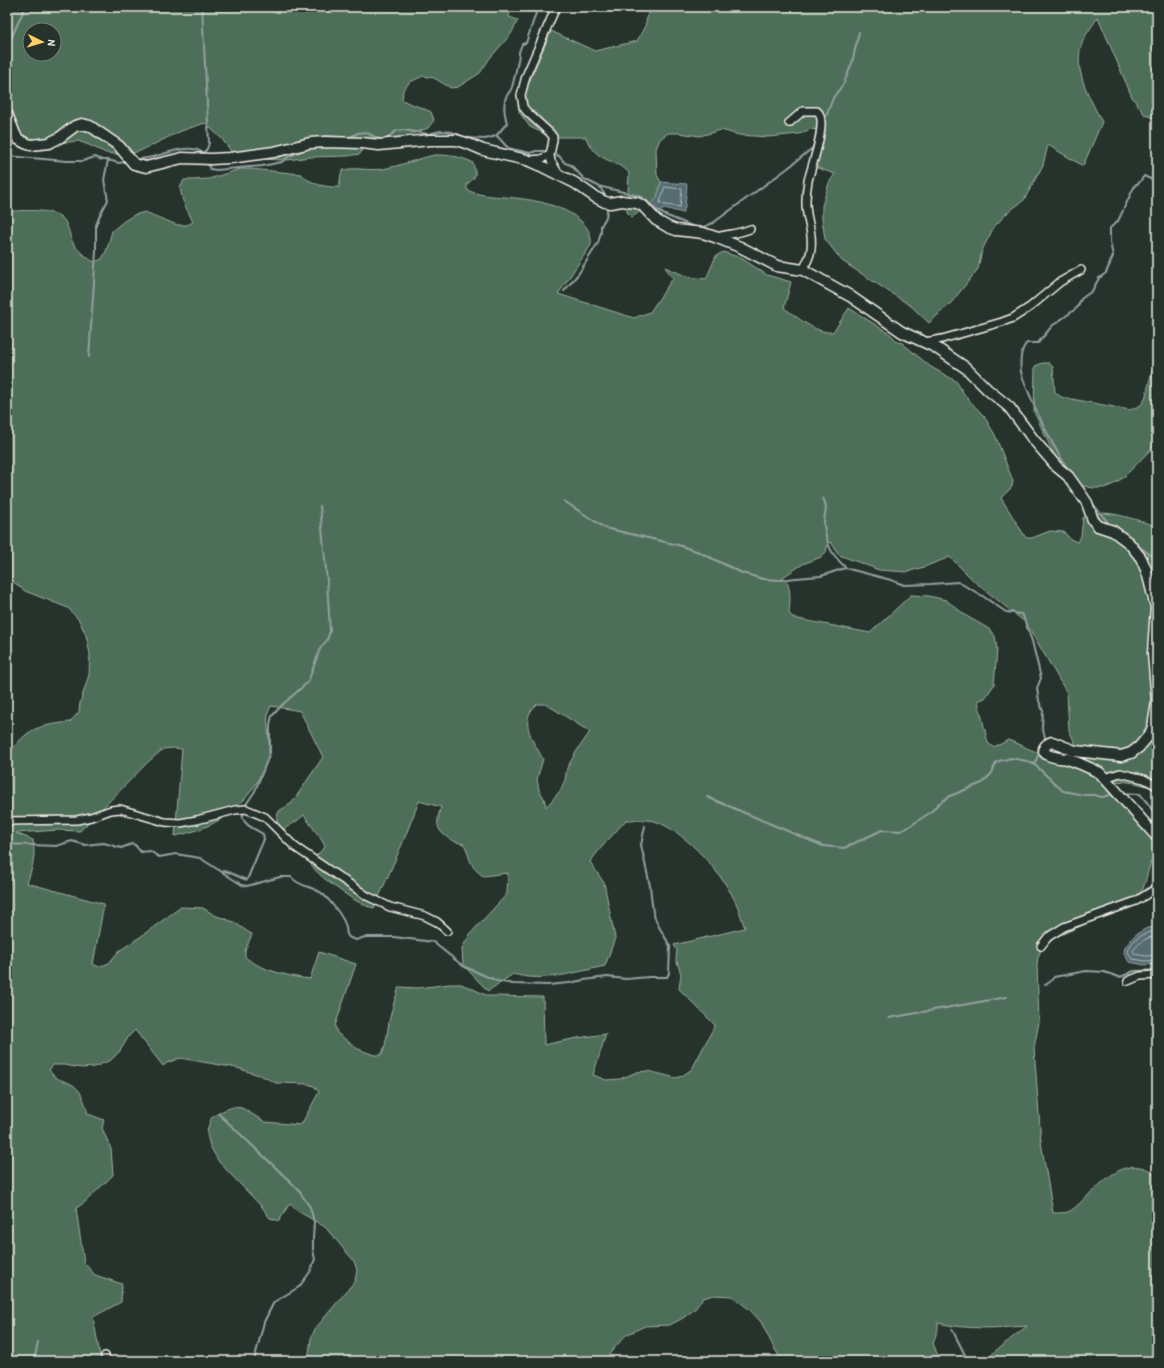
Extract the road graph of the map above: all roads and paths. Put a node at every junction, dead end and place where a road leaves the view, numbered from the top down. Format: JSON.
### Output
{"nodes":[{"id":1,"x":556,"y":7,"type":"edge"},
{"id":2,"x":7,"y":114,"type":"edge"},
{"id":3,"x":789,"y":123,"type":"dead end"},
{"id":4,"x":550,"y":155,"type":"junction"},
{"id":5,"x":527,"y":160,"type":"junction"},
{"id":6,"x":559,"y":175,"type":"junction"},
{"id":7,"x":750,"y":229,"type":"dead end"},
{"id":8,"x":715,"y":237,"type":"junction"},
{"id":9,"x":803,"y":270,"type":"junction"},
{"id":10,"x":1081,"y":270,"type":"dead end"},
{"id":11,"x":924,"y":342,"type":"junction"},
{"id":12,"x":1105,"y":778,"type":"junction"},
{"id":13,"x":1157,"y":786,"type":"edge"},
{"id":14,"x":7,"y":821,"type":"edge"},
{"id":15,"x":1157,"y":837,"type":"edge"},
{"id":16,"x":1157,"y":888,"type":"edge"},
{"id":17,"x":447,"y":931,"type":"dead end"},
{"id":18,"x":1041,"y":946,"type":"dead end"},
{"id":19,"x":1157,"y":975,"type":"edge"},
{"id":20,"x":1128,"y":981,"type":"dead end"}],
"edges":[{"from":1,"to":4,"type":"street"},
{"from":2,"to":5,"type":"street"},
{"from":3,"to":9,"type":"street"},
{"from":4,"to":5,"type":"street"},
{"from":4,"to":6,"type":"street"},
{"from":5,"to":6,"type":"street"},
{"from":6,"to":8,"type":"street"},
{"from":7,"to":8,"type":"street"},
{"from":8,"to":9,"type":"street"},
{"from":9,"to":11,"type":"street"},
{"from":10,"to":11,"type":"street"},
{"from":11,"to":12,"type":"street"},
{"from":12,"to":13,"type":"street"},
{"from":12,"to":15,"type":"street"},
{"from":14,"to":17,"type":"street"},
{"from":16,"to":18,"type":"street"},
{"from":19,"to":20,"type":"street"}]}
